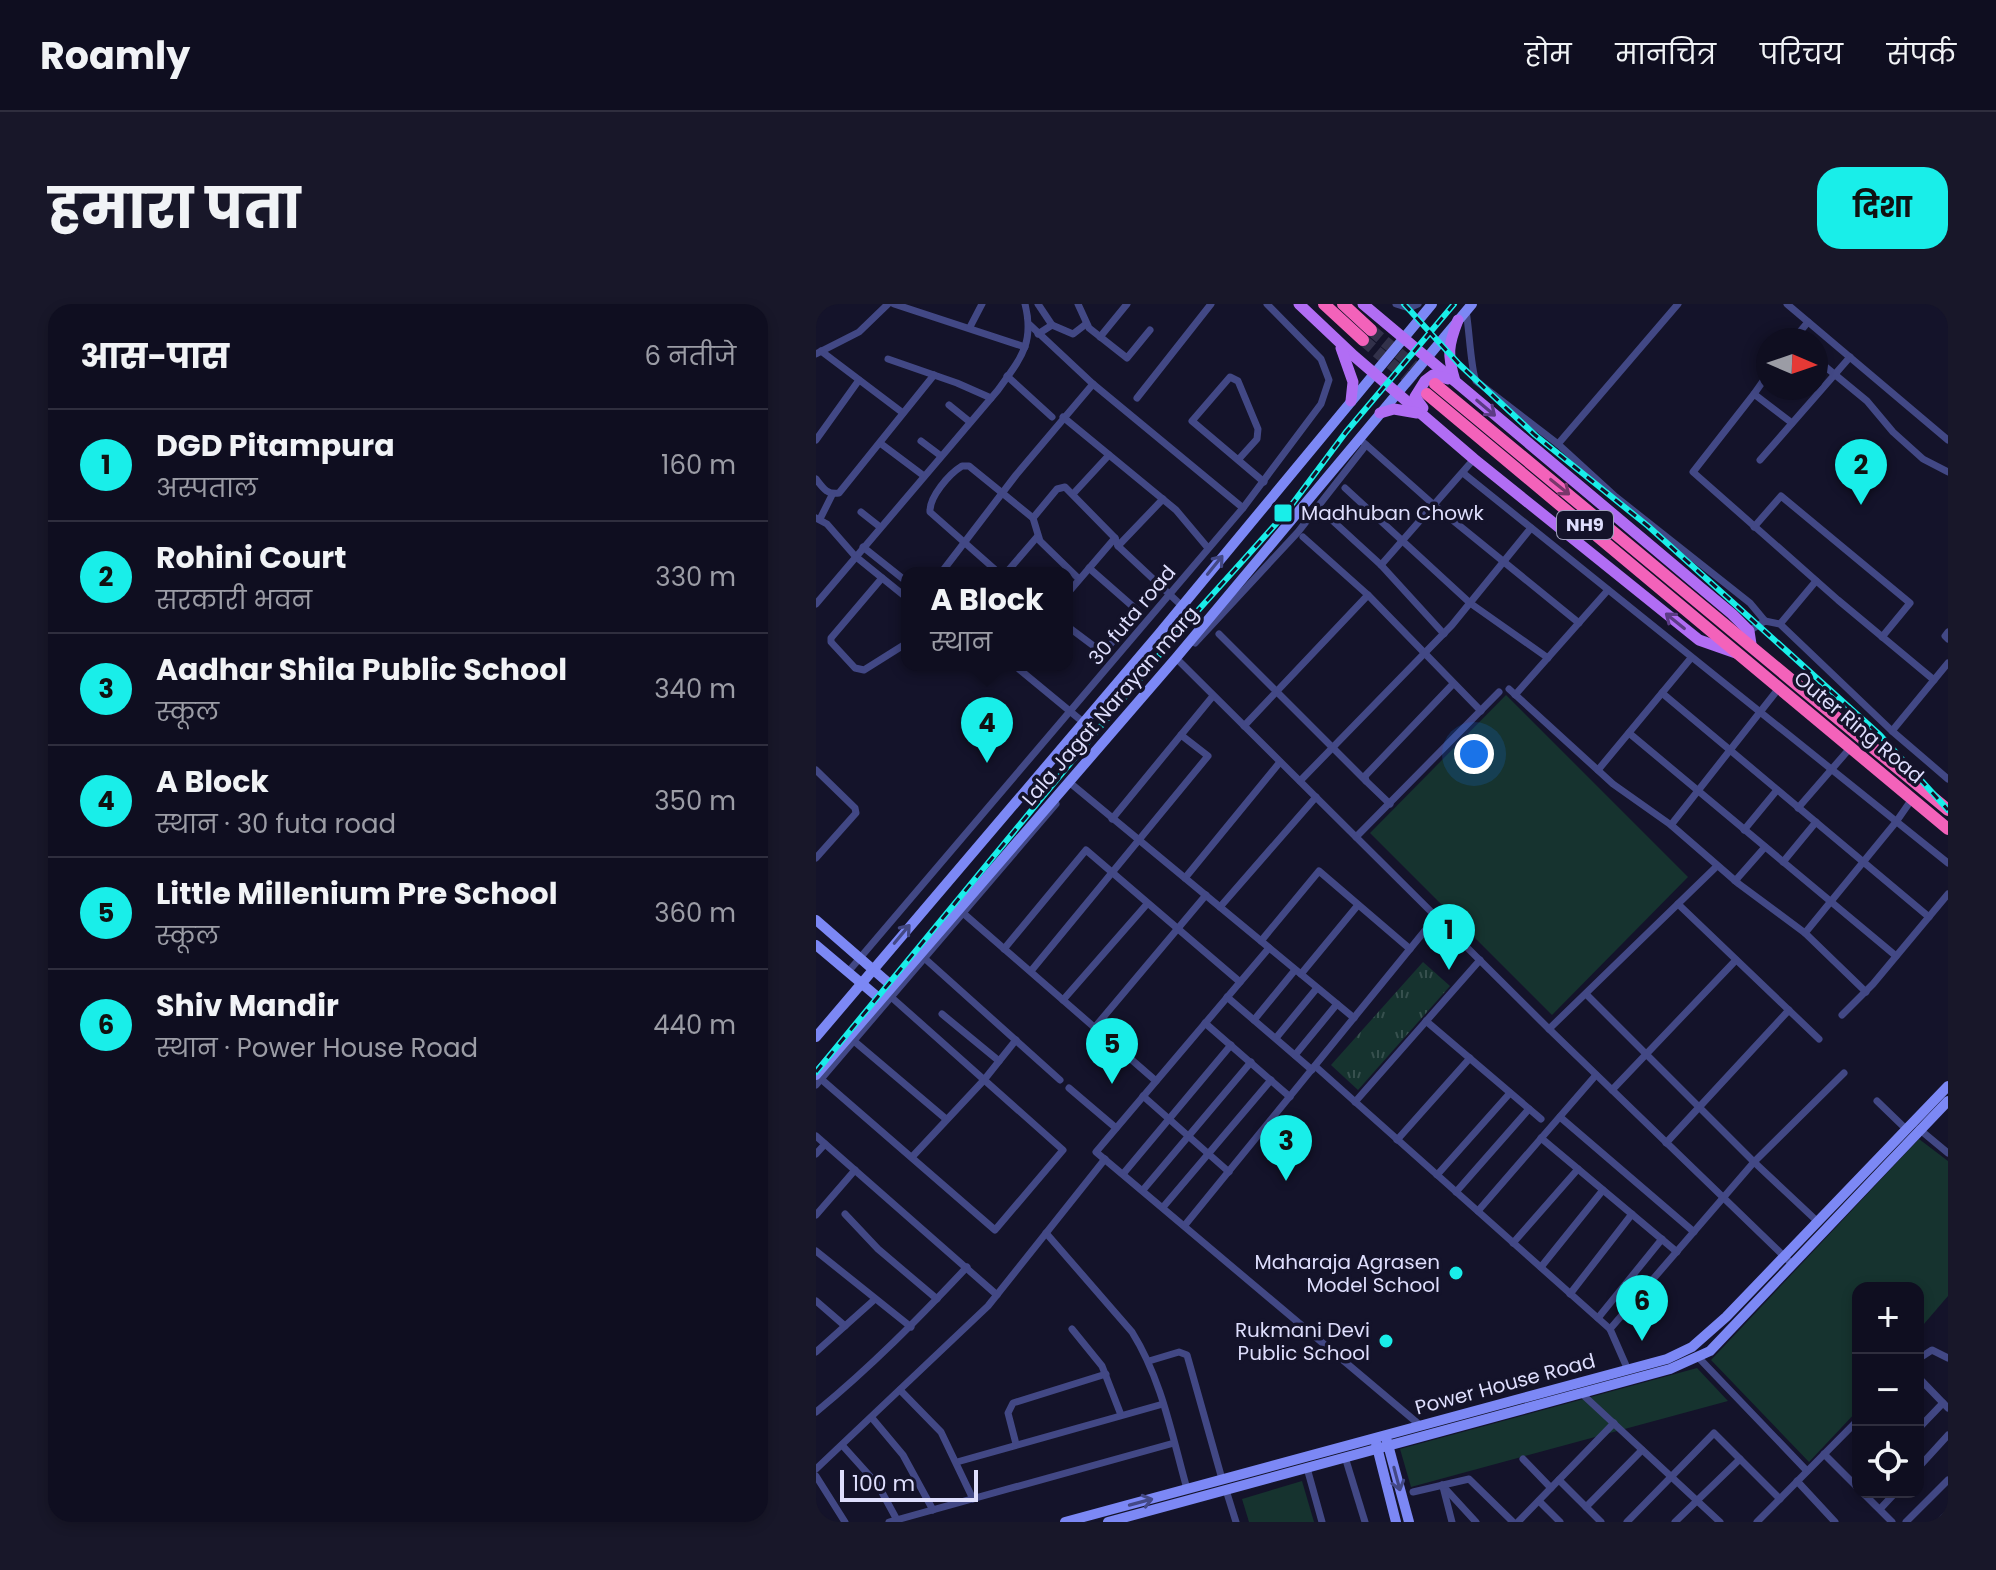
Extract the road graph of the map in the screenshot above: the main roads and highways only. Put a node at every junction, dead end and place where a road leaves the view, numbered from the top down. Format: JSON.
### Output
{"nodes":[{"id":1,"x":1299,"y":304,"type":"edge"},
{"id":2,"x":1324,"y":304,"type":"edge"},
{"id":3,"x":1343,"y":304,"type":"edge"},
{"id":4,"x":1363,"y":304,"type":"edge"},
{"id":5,"x":1465,"y":312,"type":"edge"},
{"id":6,"x":1338,"y":341,"type":"junction"},
{"id":7,"x":1456,"y":383,"type":"junction"},
{"id":8,"x":1351,"y":401,"type":"road end"},
{"id":9,"x":1380,"y":413,"type":"road end"},
{"id":10,"x":1421,"y":414,"type":"junction"},
{"id":11,"x":1538,"y":509,"type":"junction"},
{"id":12,"x":1751,"y":644,"type":"junction"},
{"id":13,"x":1744,"y":656,"type":"junction"},
{"id":14,"x":1948,"y":810,"type":"edge"},
{"id":15,"x":1948,"y":829,"type":"edge"}],
"edges":[{"from":1,"to":6,"type":"main road"},
{"from":2,"to":3,"type":"highway"},
{"from":4,"to":7,"type":"main road"},
{"from":5,"to":7,"type":"main road"},
{"from":6,"to":8,"type":"main road"},
{"from":6,"to":10,"type":"main road"},
{"from":7,"to":11,"type":"main road"},
{"from":7,"to":12,"type":"main road","one_way":true},
{"from":9,"to":10,"type":"main road"},
{"from":10,"to":11,"type":"main road"},
{"from":13,"to":11,"type":"main road","one_way":true},
{"from":13,"to":12,"type":"highway","number":"NH9","one_way":true},
{"from":12,"to":14,"type":"highway","name":"Outer Ring Road","number":"NH9"},
{"from":13,"to":15,"type":"highway","name":"Outer Ring Road","number":"NH9"}]}
